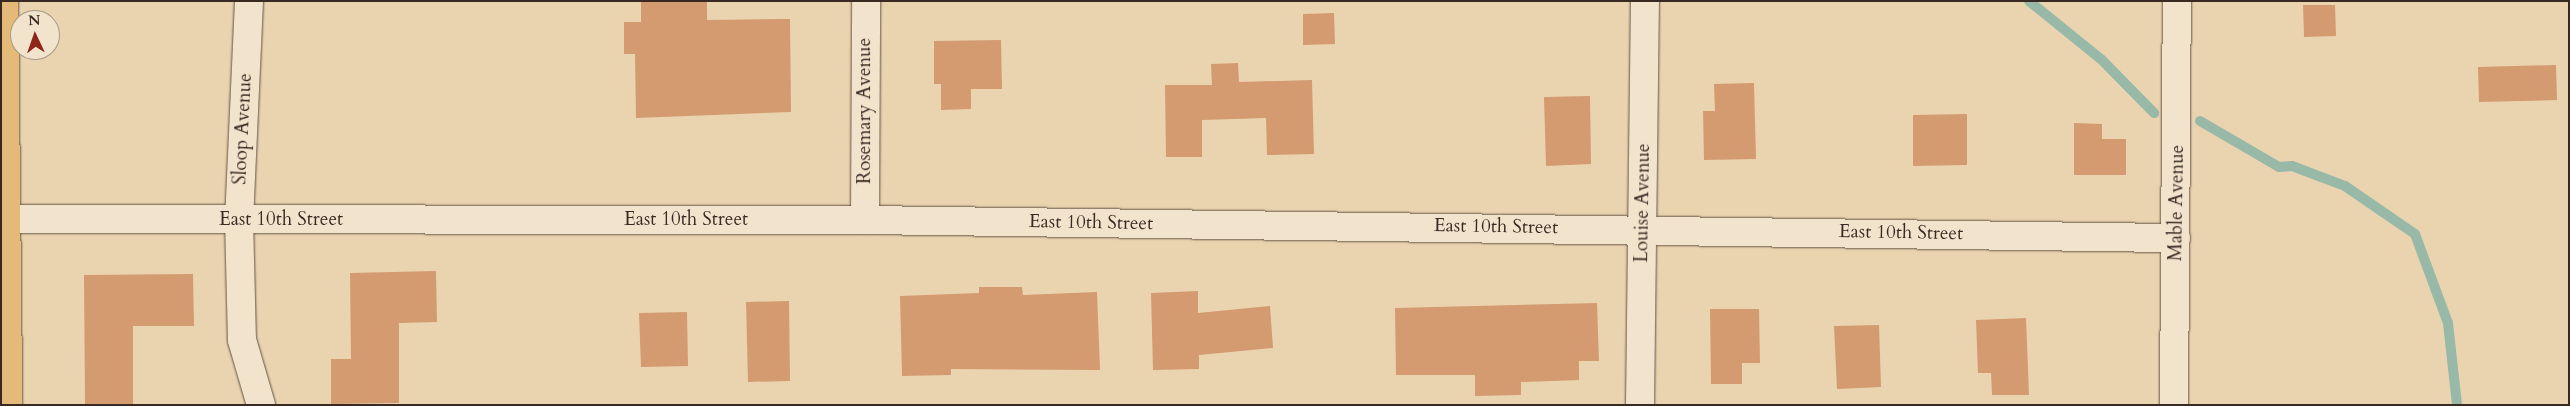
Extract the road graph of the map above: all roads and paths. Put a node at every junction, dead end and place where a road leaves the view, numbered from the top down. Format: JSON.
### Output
{"nodes":[{"id":1,"x":4,"y":1,"type":"edge"},
{"id":2,"x":249,"y":1,"type":"edge"},
{"id":3,"x":866,"y":1,"type":"edge"},
{"id":4,"x":1645,"y":1,"type":"edge"},
{"id":5,"x":2177,"y":1,"type":"edge"},
{"id":6,"x":6,"y":219,"type":"junction"},
{"id":7,"x":239,"y":220,"type":"junction"},
{"id":8,"x":865,"y":220,"type":"junction"},
{"id":9,"x":1643,"y":229,"type":"junction"},
{"id":10,"x":2176,"y":238,"type":"junction"},
{"id":11,"x":8,"y":405,"type":"edge"},
{"id":12,"x":261,"y":405,"type":"edge"},
{"id":13,"x":1640,"y":405,"type":"edge"},
{"id":14,"x":2174,"y":405,"type":"edge"}],
"edges":[{"from":1,"to":6,"type":"main road"},
{"from":2,"to":7,"type":"street","name":"Sloop Avenue"},
{"from":3,"to":8,"type":"street","name":"Rosemary Avenue"},
{"from":4,"to":9,"type":"street","name":"Louise Avenue"},
{"from":5,"to":10,"type":"street","name":"Mable Avenue"},
{"from":6,"to":7,"type":"street","name":"East 10th Street"},
{"from":6,"to":11,"type":"main road"},
{"from":7,"to":8,"type":"street","name":"East 10th Street"},
{"from":7,"to":12,"type":"street","name":"Sloop Avenue"},
{"from":8,"to":9,"type":"street","name":"East 10th Street"},
{"from":9,"to":10,"type":"street","name":"East 10th Street"},
{"from":9,"to":13,"type":"street","name":"Louise Avenue"},
{"from":10,"to":14,"type":"street","name":"Mable Avenue"}]}
